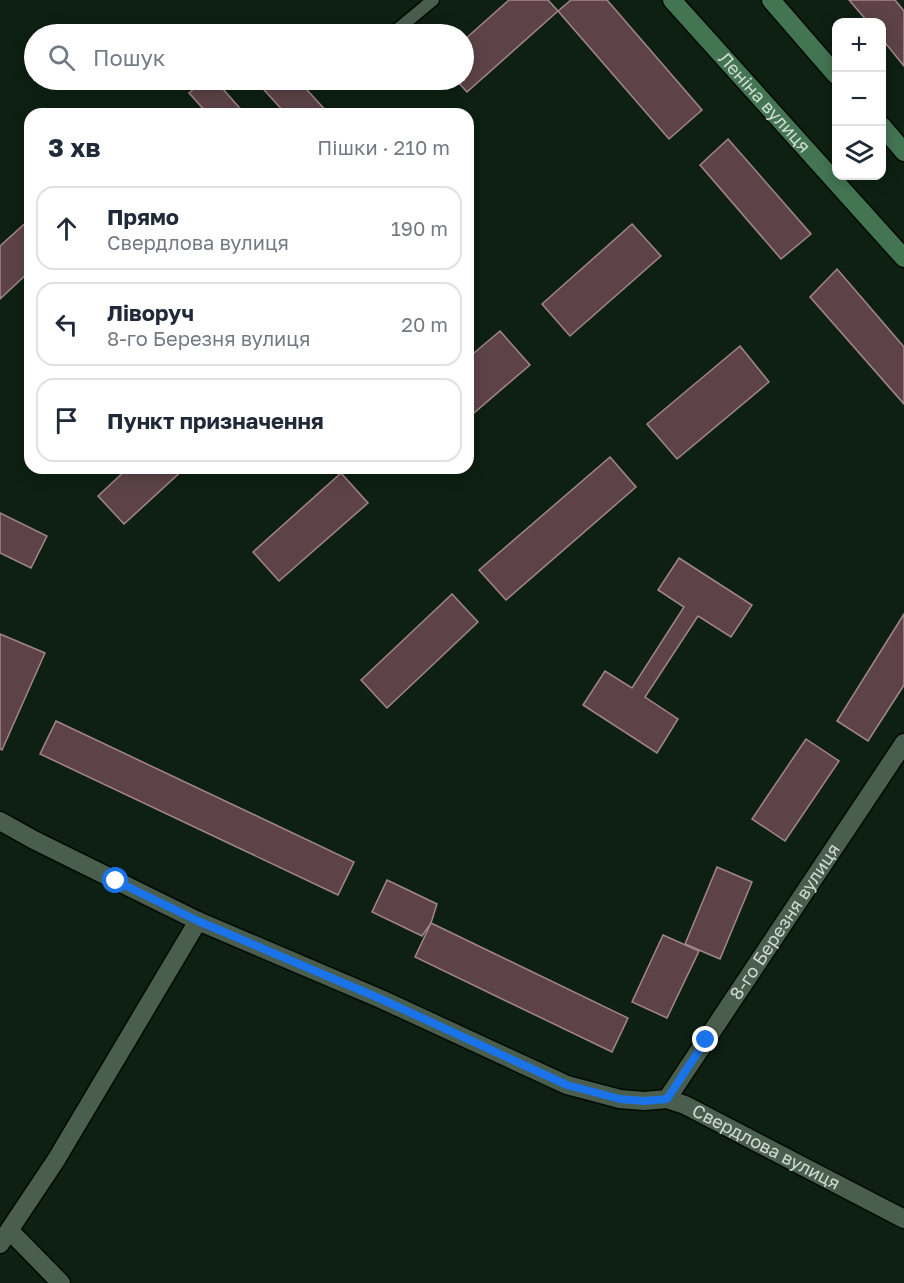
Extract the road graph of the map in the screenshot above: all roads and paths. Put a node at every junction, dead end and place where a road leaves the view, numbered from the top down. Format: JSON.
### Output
{"nodes":[{"id":1,"x":433,"y":0,"type":"edge"},
{"id":2,"x":672,"y":0,"type":"edge"},
{"id":3,"x":771,"y":0,"type":"edge"},
{"id":4,"x":404,"y":24,"type":"edge"},
{"id":5,"x":834,"y":72,"type":"edge"},
{"id":6,"x":886,"y":131,"type":"edge"},
{"id":7,"x":904,"y":152,"type":"edge"},
{"id":8,"x":904,"y":258,"type":"edge"},
{"id":9,"x":904,"y":743,"type":"edge"},
{"id":10,"x":0,"y":821,"type":"edge"},
{"id":11,"x":198,"y":921,"type":"junction"},
{"id":12,"x":667,"y":1099,"type":"junction"},
{"id":13,"x":904,"y":1219,"type":"edge"},
{"id":14,"x":5,"y":1238,"type":"edge"},
{"id":15,"x":61,"y":1283,"type":"edge"}],
"edges":[{"from":1,"to":4,"type":"lane"},
{"from":2,"to":8,"type":"street","name":"Леніна вулиця"},
{"from":3,"to":5,"type":"street"},
{"from":6,"to":7,"type":"street"},
{"from":9,"to":12,"type":"street","name":"8-го Березня вулиця"},
{"from":10,"to":11,"type":"street","name":"Свердлова вулиця"},
{"from":11,"to":12,"type":"street","name":"Свердлова вулиця"},
{"from":11,"to":14,"type":"street"},
{"from":12,"to":13,"type":"street","name":"Свердлова вулиця"},
{"from":14,"to":15,"type":"street"}]}
